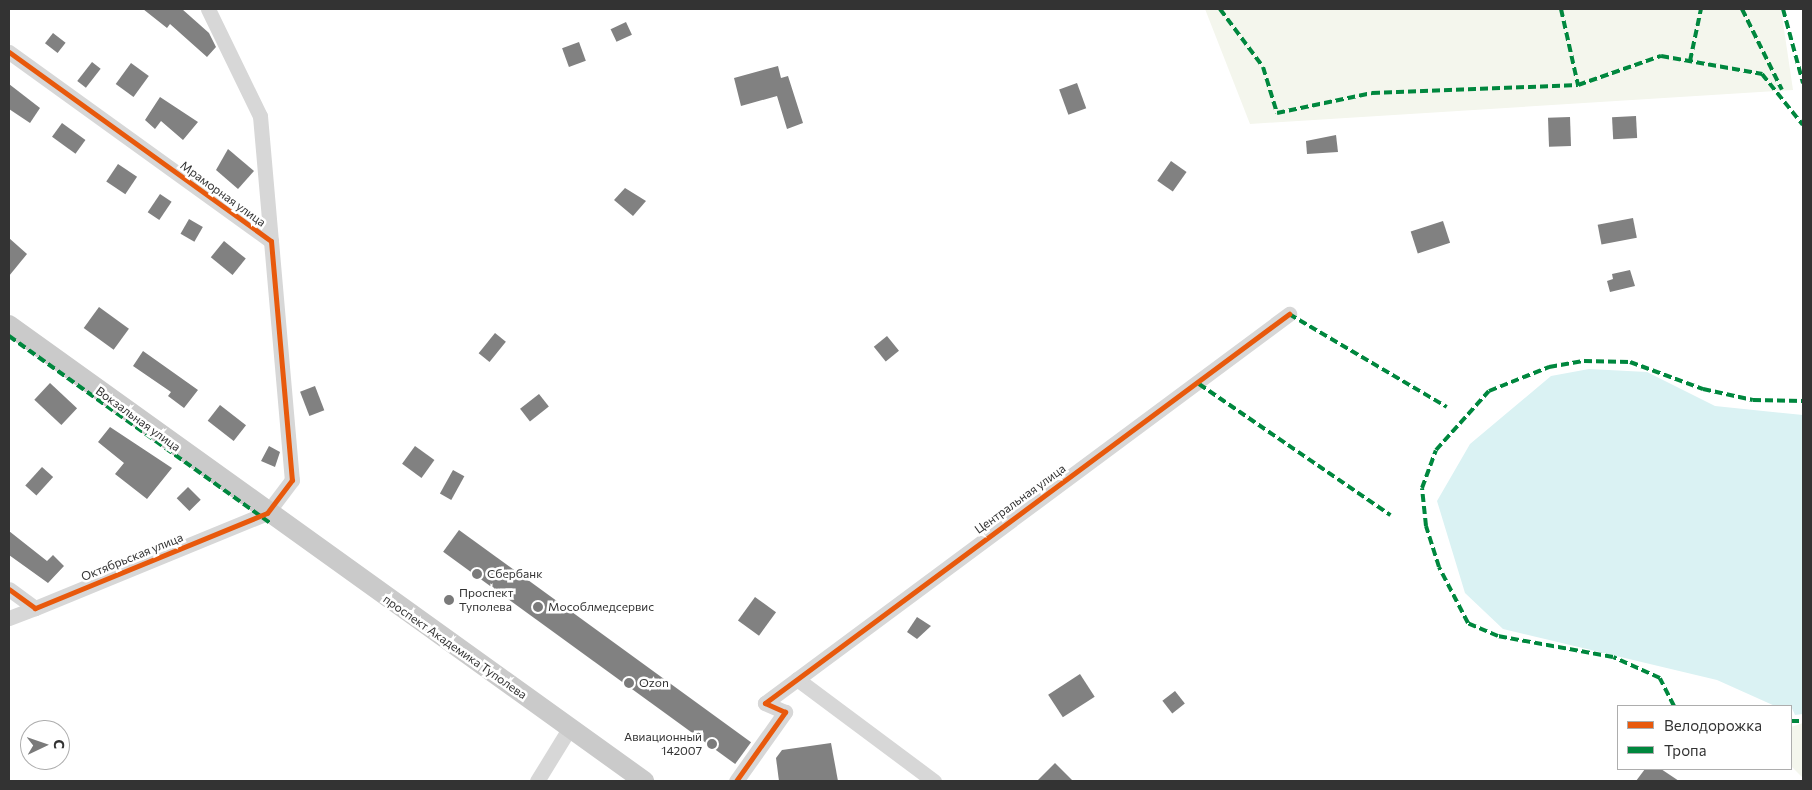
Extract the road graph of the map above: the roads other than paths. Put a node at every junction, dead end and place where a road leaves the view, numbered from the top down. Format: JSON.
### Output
{"nodes":[{"id":1,"x":208,"y":9,"type":"edge"},
{"id":2,"x":9,"y":52,"type":"edge"},
{"id":3,"x":271,"y":241,"type":"junction"},
{"id":4,"x":1289,"y":314,"type":"dead end"},
{"id":5,"x":9,"y":325,"type":"edge"},
{"id":6,"x":267,"y":513,"type":"junction"},
{"id":7,"x":9,"y":589,"type":"edge"},
{"id":8,"x":35,"y":608,"type":"junction"},
{"id":9,"x":9,"y":618,"type":"edge"},
{"id":10,"x":797,"y":679,"type":"junction"},
{"id":11,"x":569,"y":730,"type":"junction"},
{"id":12,"x":537,"y":781,"type":"edge"},
{"id":13,"x":644,"y":781,"type":"edge"},
{"id":14,"x":736,"y":781,"type":"edge"},
{"id":15,"x":934,"y":781,"type":"edge"}],
"edges":[{"from":1,"to":3,"type":"street"},
{"from":2,"to":3,"type":"street","name":"Мраморная улица"},
{"from":3,"to":6,"type":"street","name":"Мраморная улица"},
{"from":4,"to":10,"type":"street","name":"Центральная улица"},
{"from":5,"to":6,"type":"main road","name":"Вокзальная улица"},
{"from":6,"to":8,"type":"street","name":"Октябрьская улица"},
{"from":6,"to":11,"type":"main road","name":"проспект Академика Туполева"},
{"from":7,"to":8,"type":"street"},
{"from":8,"to":9,"type":"street","name":"Октябрьская улица"},
{"from":10,"to":14,"type":"street","name":"Центральная улица"},
{"from":10,"to":15,"type":"street"},
{"from":11,"to":12,"type":"street"},
{"from":11,"to":13,"type":"main road","name":"проспект Академика Туполева"}]}
